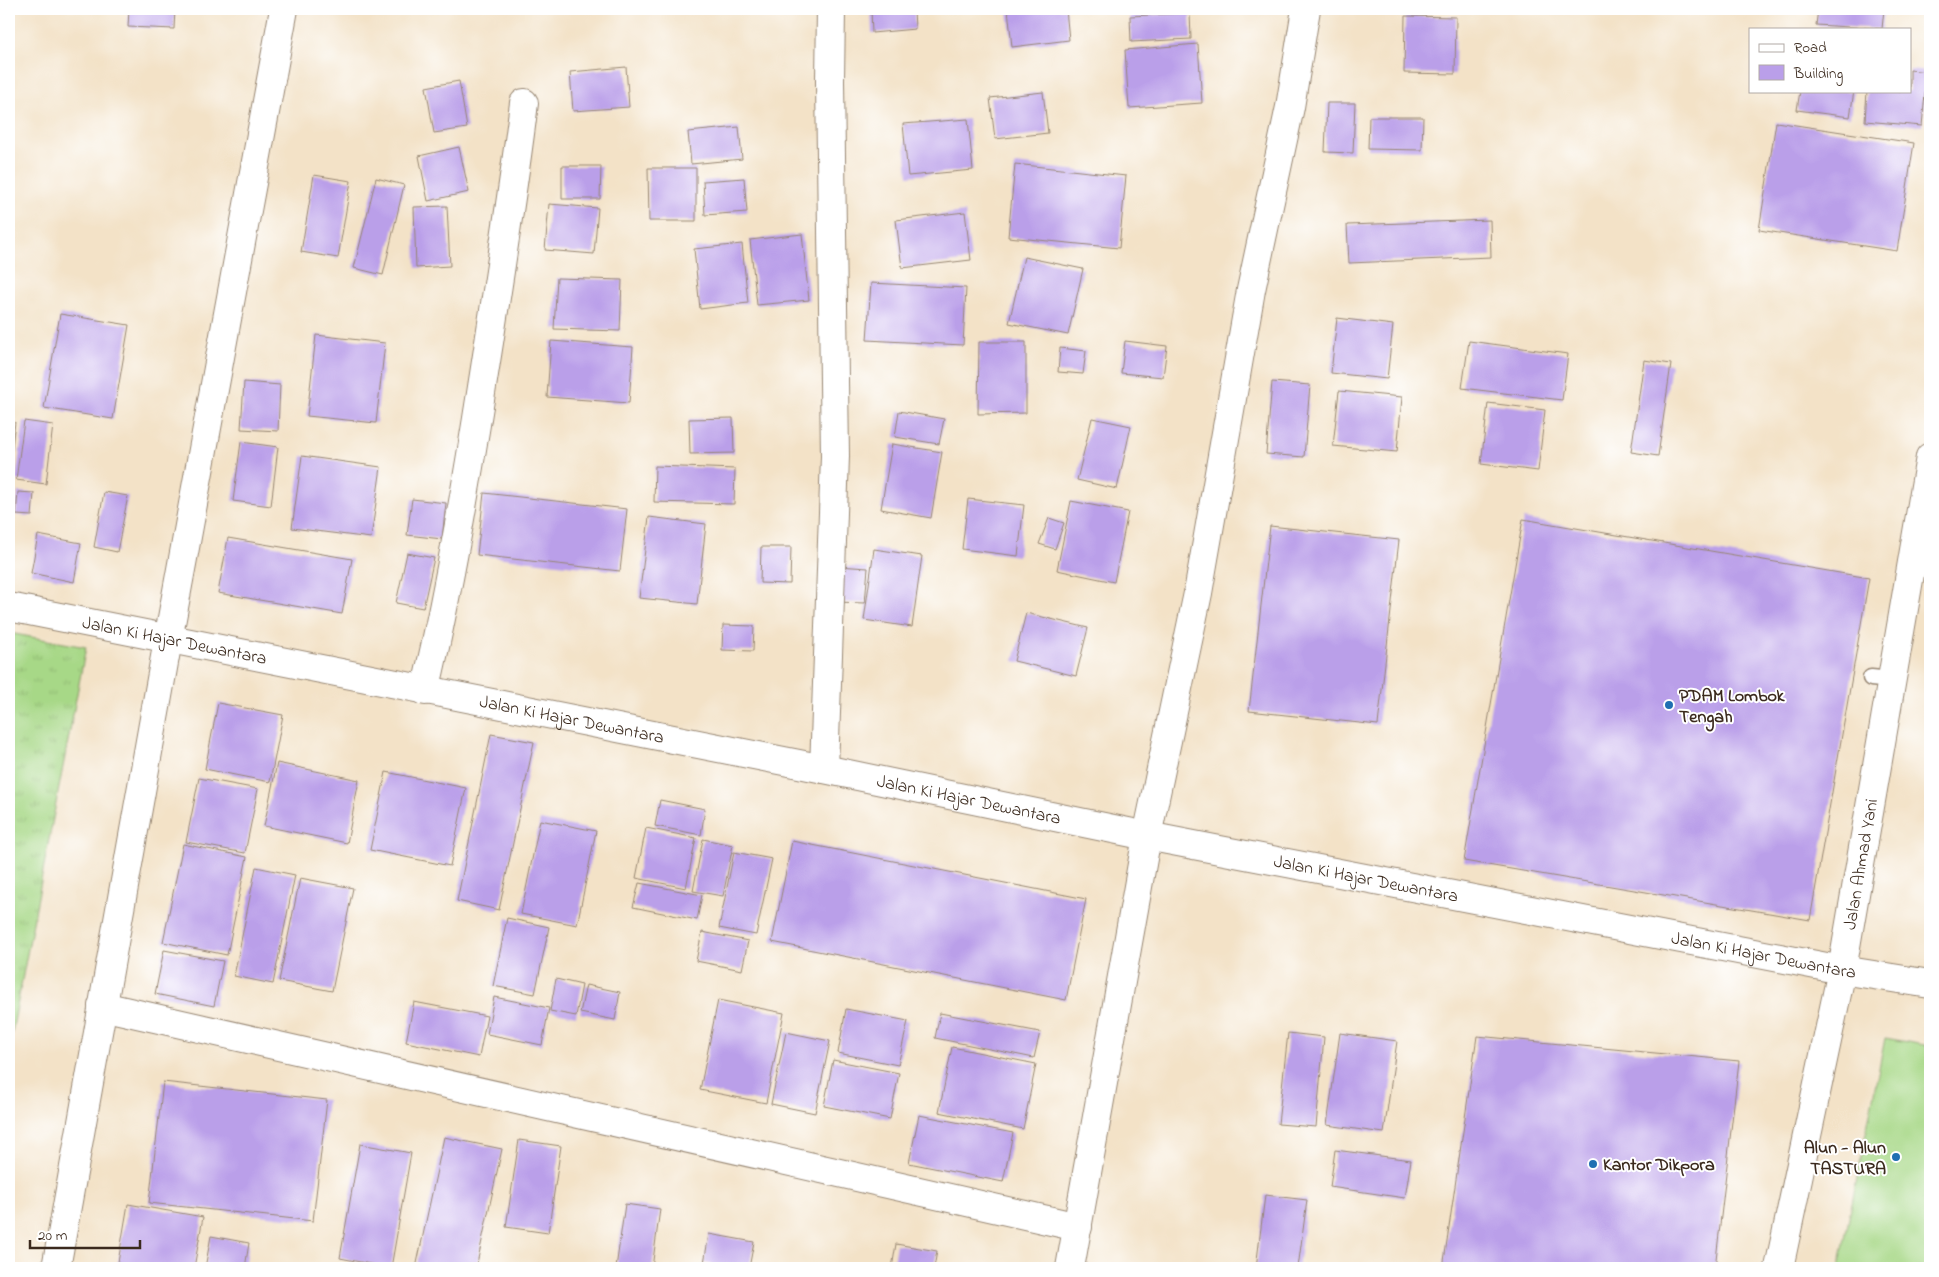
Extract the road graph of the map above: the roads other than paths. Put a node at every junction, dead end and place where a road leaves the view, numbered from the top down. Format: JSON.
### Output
{"nodes":[{"id":1,"x":284,"y":9,"type":"edge"},
{"id":2,"x":831,"y":9,"type":"edge"},
{"id":3,"x":1306,"y":9,"type":"edge"},
{"id":4,"x":524,"y":103,"type":"dead end"},
{"id":5,"x":1930,"y":457,"type":"edge"},
{"id":6,"x":9,"y":607,"type":"edge"},
{"id":7,"x":168,"y":640,"type":"junction"},
{"id":8,"x":425,"y":691,"type":"junction"},
{"id":9,"x":824,"y":769,"type":"junction"},
{"id":10,"x":1147,"y":836,"type":"junction"},
{"id":11,"x":1842,"y":970,"type":"junction"},
{"id":12,"x":1930,"y":984,"type":"edge"},
{"id":13,"x":102,"y":1006,"type":"junction"},
{"id":14,"x":1078,"y":1227,"type":"junction"},
{"id":15,"x":56,"y":1268,"type":"edge"},
{"id":16,"x":1070,"y":1268,"type":"edge"},
{"id":17,"x":1779,"y":1268,"type":"edge"}],
"edges":[{"from":1,"to":7,"type":"street"},
{"from":2,"to":9,"type":"street"},
{"from":3,"to":10,"type":"street"},
{"from":4,"to":8,"type":"street"},
{"from":5,"to":11,"type":"street","name":"Jalan Ahmad Yani"},
{"from":6,"to":7,"type":"street","name":"Jalan Ki Hajar Dewantara"},
{"from":7,"to":8,"type":"street","name":"Jalan Ki Hajar Dewantara"},
{"from":7,"to":13,"type":"street"},
{"from":8,"to":9,"type":"street","name":"Jalan Ki Hajar Dewantara"},
{"from":9,"to":10,"type":"street","name":"Jalan Ki Hajar Dewantara"},
{"from":10,"to":11,"type":"street","name":"Jalan Ki Hajar Dewantara"},
{"from":10,"to":14,"type":"street"},
{"from":11,"to":12,"type":"street","name":"Jalan Ki Hajar Dewantara"},
{"from":11,"to":17,"type":"street","name":"Jalan Ahmad Yani"},
{"from":13,"to":14,"type":"street"},
{"from":13,"to":15,"type":"street"},
{"from":14,"to":16,"type":"street"}]}
